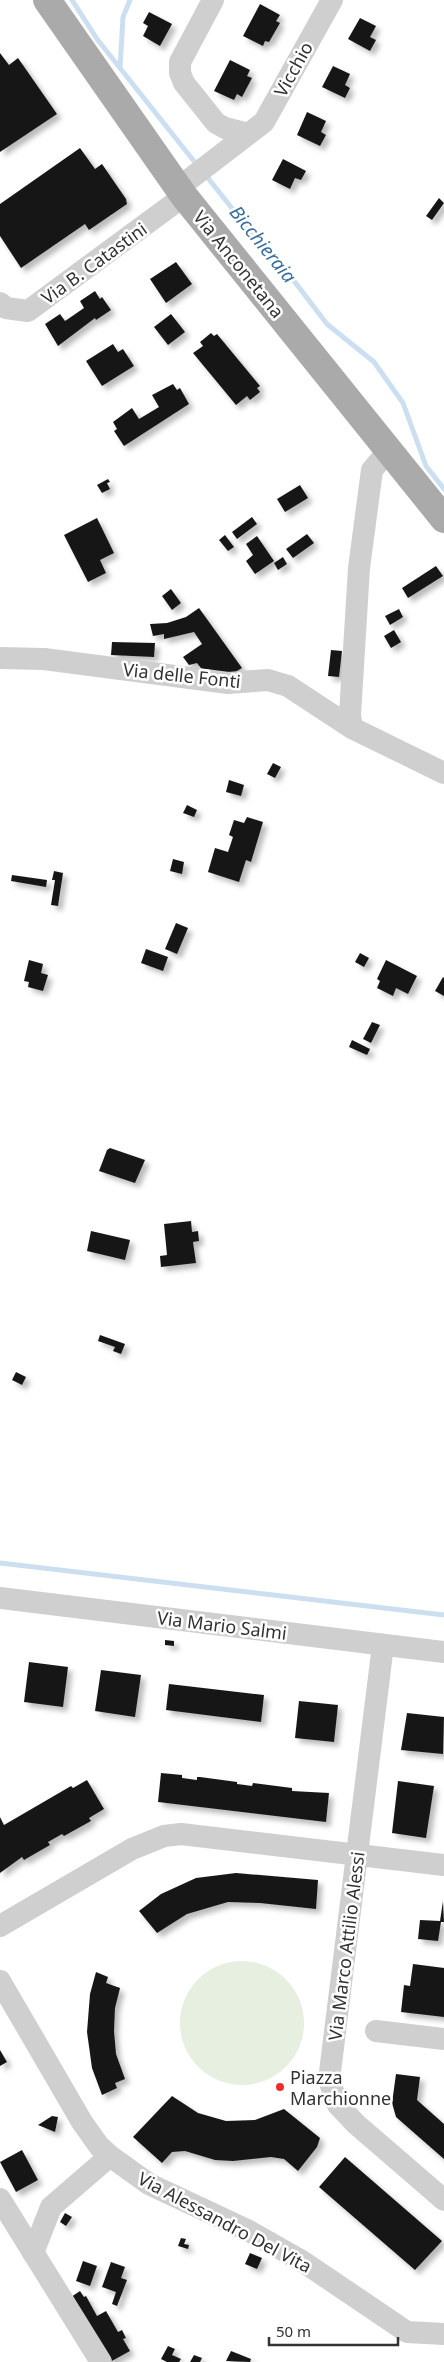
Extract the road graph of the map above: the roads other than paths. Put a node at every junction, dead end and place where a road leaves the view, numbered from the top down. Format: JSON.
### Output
{"nodes":[{"id":1,"x":47,"y":0,"type":"edge"},
{"id":2,"x":213,"y":0,"type":"edge"},
{"id":3,"x":332,"y":0,"type":"edge"},
{"id":4,"x":248,"y":134,"type":"junction"},
{"id":5,"x":184,"y":189,"type":"junction"},
{"id":6,"x":0,"y":303,"type":"edge"},
{"id":7,"x":390,"y":450,"type":"junction"},
{"id":8,"x":444,"y":519,"type":"edge"},
{"id":9,"x":0,"y":658,"type":"edge"},
{"id":10,"x":352,"y":728,"type":"junction"},
{"id":11,"x":444,"y":773,"type":"edge"},
{"id":12,"x":0,"y":1598,"type":"edge"},
{"id":13,"x":383,"y":1645,"type":"junction"},
{"id":14,"x":444,"y":1652,"type":"edge"},
{"id":15,"x":358,"y":1854,"type":"junction"},
{"id":16,"x":444,"y":1865,"type":"edge"},
{"id":17,"x":0,"y":1926,"type":"edge"},
{"id":18,"x":0,"y":1981,"type":"edge"},
{"id":19,"x":376,"y":2031,"type":"dead end"},
{"id":20,"x":444,"y":2039,"type":"edge"},
{"id":21,"x":110,"y":2156,"type":"junction"},
{"id":22,"x":0,"y":2199,"type":"edge"},
{"id":23,"x":444,"y":2200,"type":"edge"},
{"id":24,"x":33,"y":2253,"type":"junction"},
{"id":25,"x":444,"y":2334,"type":"edge"},
{"id":26,"x":100,"y":2362,"type":"edge"}],
"edges":[{"from":1,"to":5,"type":"main road","name":"Via Anconetana"},
{"from":2,"to":4,"type":"street"},
{"from":3,"to":4,"type":"street","name":"Vicchio"},
{"from":4,"to":5,"type":"street","name":"Vicchio"},
{"from":5,"to":6,"type":"street","name":"Via B. Catastini"},
{"from":5,"to":7,"type":"main road","name":"Via Anconetana"},
{"from":7,"to":8,"type":"main road","name":"Via Anconetana"},
{"from":7,"to":10,"type":"street"},
{"from":9,"to":10,"type":"street","name":"Via delle Fonti"},
{"from":10,"to":11,"type":"street","name":"Via delle Fonti"},
{"from":12,"to":13,"type":"street","name":"Via Mario Salmi"},
{"from":13,"to":14,"type":"street","name":"Via Mario Salmi"},
{"from":13,"to":15,"type":"street","name":"Via Marco Attilio Alessi"},
{"from":15,"to":16,"type":"street"},
{"from":15,"to":17,"type":"street"},
{"from":15,"to":23,"type":"street","name":"Via Marco Attilio Alessi"},
{"from":18,"to":21,"type":"street","name":"Via Alessandro Del Vita"},
{"from":19,"to":20,"type":"street"},
{"from":21,"to":24,"type":"street"},
{"from":21,"to":25,"type":"street","name":"Via Alessandro Del Vita"},
{"from":22,"to":24,"type":"street"},
{"from":24,"to":26,"type":"street"}]}
